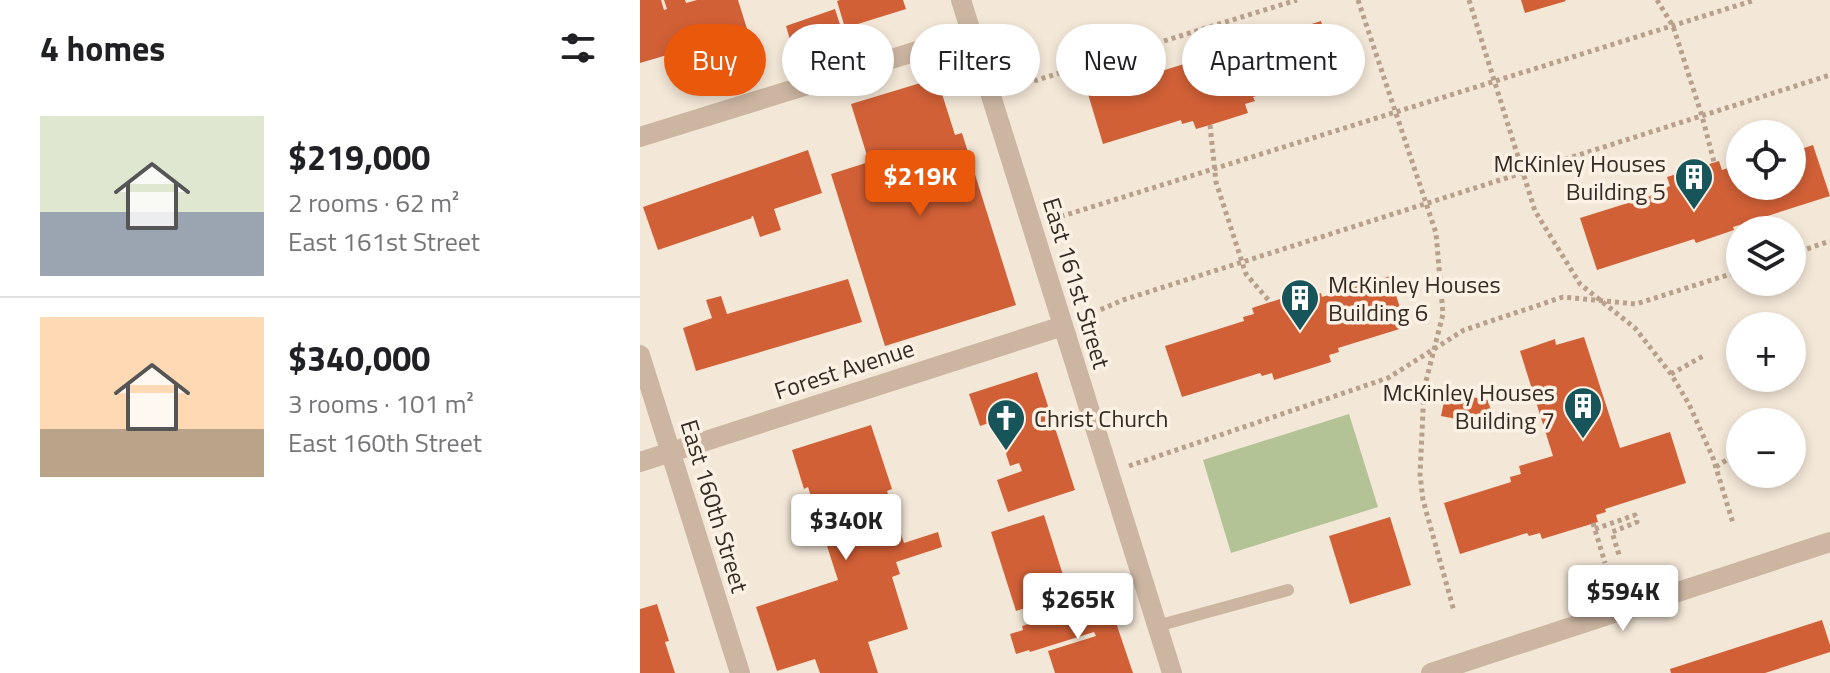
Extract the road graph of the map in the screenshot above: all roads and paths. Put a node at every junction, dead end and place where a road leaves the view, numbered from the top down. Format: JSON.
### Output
{"nodes":[{"id":1,"x":961,"y":0,"type":"edge"},
{"id":2,"x":1297,"y":0,"type":"edge"},
{"id":3,"x":1358,"y":0,"type":"edge"},
{"id":4,"x":1469,"y":0,"type":"edge"},
{"id":5,"x":1657,"y":0,"type":"edge"},
{"id":6,"x":1755,"y":0,"type":"edge"},
{"id":7,"x":969,"y":24,"type":"edge"},
{"id":8,"x":1673,"y":26,"type":"junction"},
{"id":9,"x":910,"y":53,"type":"edge"},
{"id":10,"x":1830,"y":75,"type":"edge"},
{"id":11,"x":1040,"y":79,"type":"edge"},
{"id":12,"x":1494,"y":81,"type":"junction"},
{"id":13,"x":992,"y":96,"type":"edge"},
{"id":14,"x":1396,"y":112,"type":"junction"},
{"id":15,"x":1702,"y":116,"type":"junction"},
{"id":16,"x":1210,"y":125,"type":"dead end"},
{"id":17,"x":640,"y":137,"type":"edge"},
{"id":18,"x":1714,"y":162,"type":"dead end"},
{"id":19,"x":1215,"y":169,"type":"junction"},
{"id":20,"x":1523,"y":173,"type":"junction"},
{"id":21,"x":1426,"y":204,"type":"junction"},
{"id":22,"x":1032,"y":226,"type":"junction"},
{"id":23,"x":1830,"y":241,"type":"edge"},
{"id":24,"x":1806,"y":249,"type":"edge"},
{"id":25,"x":1242,"y":262,"type":"junction"},
{"id":26,"x":1726,"y":275,"type":"edge"},
{"id":27,"x":1601,"y":301,"type":"junction"},
{"id":28,"x":1270,"y":302,"type":"dead end"},
{"id":29,"x":1063,"y":326,"type":"junction"},
{"id":30,"x":1434,"y":349,"type":"junction"},
{"id":31,"x":640,"y":355,"type":"edge"},
{"id":32,"x":1705,"y":355,"type":"dead end"},
{"id":33,"x":1671,"y":374,"type":"junction"},
{"id":34,"x":670,"y":452,"type":"junction"},
{"id":35,"x":1726,"y":460,"type":"edge"},
{"id":36,"x":640,"y":462,"type":"edge"},
{"id":37,"x":1716,"y":467,"type":"junction"},
{"id":38,"x":1109,"y":472,"type":"junction"},
{"id":39,"x":1733,"y":523,"type":"dead end"},
{"id":40,"x":1830,"y":542,"type":"edge"},
{"id":41,"x":1620,"y":558,"type":"dead end"},
{"id":42,"x":1605,"y":563,"type":"dead end"},
{"id":43,"x":1288,"y":590,"type":"dead end"},
{"id":44,"x":1454,"y":611,"type":"dead end"},
{"id":45,"x":1157,"y":626,"type":"junction"},
{"id":46,"x":740,"y":673,"type":"edge"},
{"id":47,"x":1172,"y":673,"type":"edge"},
{"id":48,"x":1431,"y":673,"type":"edge"}],
"edges":[{"from":1,"to":7,"type":"street","name":"East 161st Street"},
{"from":2,"to":11,"type":"path"},
{"from":3,"to":14,"type":"path"},
{"from":4,"to":12,"type":"path"},
{"from":5,"to":8,"type":"path"},
{"from":6,"to":8,"type":"path"},
{"from":8,"to":12,"type":"path"},
{"from":8,"to":15,"type":"path"},
{"from":9,"to":17,"type":"street"},
{"from":10,"to":15,"type":"path"},
{"from":12,"to":14,"type":"path"},
{"from":12,"to":20,"type":"path"},
{"from":13,"to":22,"type":"street","name":"East 161st Street"},
{"from":14,"to":19,"type":"path"},
{"from":14,"to":21,"type":"path"},
{"from":15,"to":18,"type":"path"},
{"from":15,"to":20,"type":"path"},
{"from":16,"to":19,"type":"path"},
{"from":19,"to":22,"type":"path"},
{"from":19,"to":25,"type":"path"},
{"from":20,"to":21,"type":"path"},
{"from":20,"to":27,"type":"path"},
{"from":21,"to":25,"type":"path"},
{"from":21,"to":30,"type":"path"},
{"from":22,"to":29,"type":"street","name":"East 161st Street"},
{"from":23,"to":24,"type":"path"},
{"from":25,"to":28,"type":"path"},
{"from":25,"to":29,"type":"path"},
{"from":26,"to":27,"type":"path"},
{"from":27,"to":30,"type":"path"},
{"from":27,"to":33,"type":"path"},
{"from":29,"to":34,"type":"street","name":"Forest Avenue"},
{"from":29,"to":38,"type":"street","name":"East 161st Street"},
{"from":30,"to":38,"type":"path"},
{"from":30,"to":44,"type":"path"},
{"from":31,"to":34,"type":"street","name":"East 160th Street"},
{"from":32,"to":33,"type":"path"},
{"from":33,"to":37,"type":"path"},
{"from":34,"to":36,"type":"street","name":"Forest Avenue"},
{"from":34,"to":46,"type":"street","name":"East 160th Street"},
{"from":35,"to":37,"type":"path"},
{"from":37,"to":39,"type":"path"},
{"from":38,"to":45,"type":"street","name":"East 161st Street"},
{"from":40,"to":48,"type":"street"},
{"from":41,"to":42,"type":"path"},
{"from":43,"to":45,"type":"lane"},
{"from":45,"to":47,"type":"street","name":"East 161st Street"}]}
